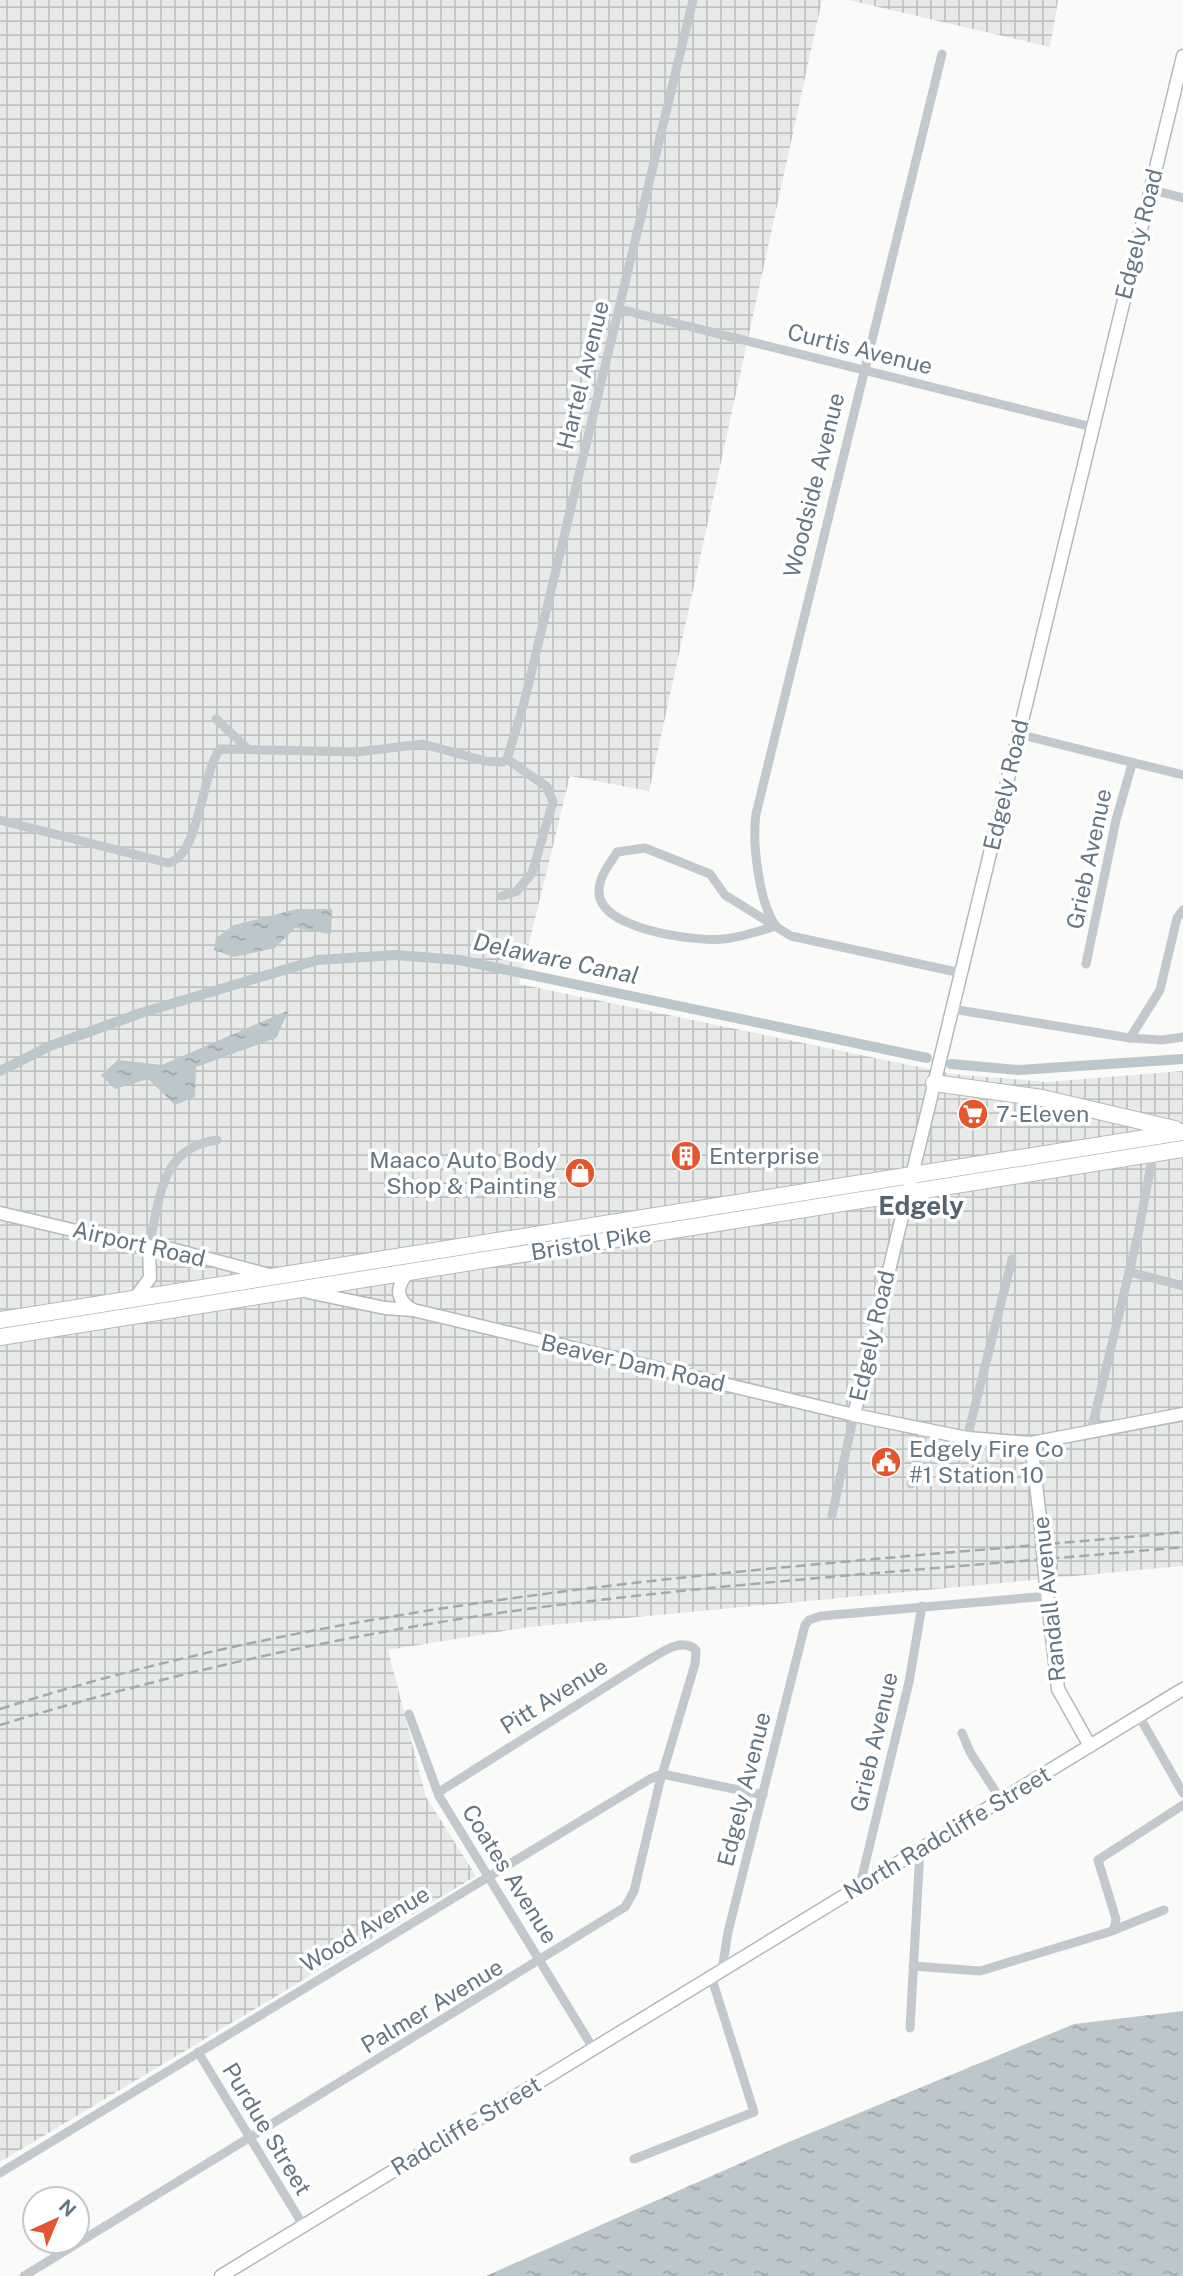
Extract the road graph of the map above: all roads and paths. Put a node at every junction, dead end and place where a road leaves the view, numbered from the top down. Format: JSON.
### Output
{"nodes":[{"id":1,"x":693,"y":0,"type":"edge"},
{"id":2,"x":942,"y":54,"type":"dead end"},
{"id":3,"x":1183,"y":56,"type":"edge"},
{"id":4,"x":1149,"y":189,"type":"junction"},
{"id":5,"x":1183,"y":198,"type":"edge"},
{"id":6,"x":619,"y":309,"type":"junction"},
{"id":7,"x":863,"y":369,"type":"junction"},
{"id":8,"x":1092,"y":427,"type":"junction"},
{"id":9,"x":216,"y":719,"type":"dead end"},
{"id":10,"x":1018,"y":734,"type":"junction"},
{"id":11,"x":248,"y":749,"type":"junction"},
{"id":12,"x":507,"y":759,"type":"junction"},
{"id":13,"x":1132,"y":764,"type":"junction"},
{"id":14,"x":1183,"y":775,"type":"edge"},
{"id":15,"x":0,"y":820,"type":"edge"},
{"id":16,"x":502,"y":897,"type":"dead end"},
{"id":17,"x":1183,"y":910,"type":"edge"},
{"id":18,"x":776,"y":926,"type":"junction"},
{"id":19,"x":1086,"y":964,"type":"dead end"},
{"id":20,"x":961,"y":973,"type":"junction"},
{"id":21,"x":952,"y":1009,"type":"junction"},
{"id":22,"x":1183,"y":1037,"type":"edge"},
{"id":23,"x":1130,"y":1038,"type":"junction"},
{"id":24,"x":934,"y":1083,"type":"junction"},
{"id":25,"x":1183,"y":1131,"type":"edge"},
{"id":26,"x":217,"y":1140,"type":"dead end"},
{"id":27,"x":1183,"y":1149,"type":"edge"},
{"id":28,"x":1153,"y":1154,"type":"junction"},
{"id":29,"x":912,"y":1175,"type":"junction"},
{"id":30,"x":905,"y":1193,"type":"junction"},
{"id":31,"x":0,"y":1213,"type":"edge"},
{"id":32,"x":149,"y":1246,"type":"junction"},
{"id":33,"x":1012,"y":1259,"type":"dead end"},
{"id":34,"x":410,"y":1271,"type":"junction"},
{"id":35,"x":1129,"y":1272,"type":"junction"},
{"id":36,"x":278,"y":1276,"type":"junction"},
{"id":37,"x":1183,"y":1286,"type":"edge"},
{"id":38,"x":294,"y":1290,"type":"junction"},
{"id":39,"x":135,"y":1298,"type":"junction"},
{"id":40,"x":413,"y":1310,"type":"junction"},
{"id":41,"x":0,"y":1320,"type":"edge"},
{"id":42,"x":0,"y":1336,"type":"edge"},
{"id":43,"x":1183,"y":1414,"type":"edge"},
{"id":44,"x":854,"y":1415,"type":"junction"},
{"id":45,"x":924,"y":1431,"type":"junction"},
{"id":46,"x":1091,"y":1431,"type":"junction"},
{"id":47,"x":967,"y":1438,"type":"junction"},
{"id":48,"x":1031,"y":1443,"type":"junction"},
{"id":49,"x":911,"y":1484,"type":"dead end"},
{"id":50,"x":832,"y":1515,"type":"dead end"},
{"id":51,"x":1047,"y":1590,"type":"junction"},
{"id":52,"x":922,"y":1606,"type":"junction"},
{"id":53,"x":693,"y":1647,"type":"joint"},
{"id":54,"x":1183,"y":1689,"type":"edge"},
{"id":55,"x":409,"y":1714,"type":"dead end"},
{"id":56,"x":1139,"y":1716,"type":"junction"},
{"id":57,"x":962,"y":1733,"type":"dead end"},
{"id":58,"x":1090,"y":1746,"type":"junction"},
{"id":59,"x":662,"y":1774,"type":"junction"},
{"id":60,"x":439,"y":1792,"type":"junction"},
{"id":61,"x":1183,"y":1793,"type":"edge"},
{"id":62,"x":763,"y":1796,"type":"junction"},
{"id":63,"x":1001,"y":1800,"type":"junction"},
{"id":64,"x":1183,"y":1805,"type":"edge"},
{"id":65,"x":920,"y":1850,"type":"junction"},
{"id":66,"x":489,"y":1876,"type":"junction"},
{"id":67,"x":860,"y":1885,"type":"junction"},
{"id":68,"x":1164,"y":1910,"type":"dead end"},
{"id":69,"x":1114,"y":1930,"type":"junction"},
{"id":70,"x":541,"y":1962,"type":"junction"},
{"id":71,"x":913,"y":1966,"type":"junction"},
{"id":72,"x":716,"y":1973,"type":"junction"},
{"id":73,"x":910,"y":2028,"type":"dead end"},
{"id":74,"x":593,"y":2048,"type":"junction"},
{"id":75,"x":198,"y":2052,"type":"junction"},
{"id":76,"x":250,"y":2139,"type":"junction"},
{"id":77,"x":634,"y":2159,"type":"dead end"},
{"id":78,"x":0,"y":2173,"type":"edge"},
{"id":79,"x":303,"y":2225,"type":"junction"},
{"id":80,"x":24,"y":2276,"type":"edge"},
{"id":81,"x":221,"y":2276,"type":"edge"}],
"edges":[{"from":1,"to":6,"type":"street","name":"Hartel Avenue"},
{"from":2,"to":7,"type":"street","name":"Woodside Avenue"},
{"from":3,"to":4,"type":"main road","name":"Edgely Road"},
{"from":4,"to":5,"type":"street"},
{"from":4,"to":8,"type":"main road","name":"Edgely Road"},
{"from":6,"to":7,"type":"street","name":"Curtis Avenue"},
{"from":6,"to":12,"type":"street","name":"Hartel Avenue"},
{"from":7,"to":8,"type":"street","name":"Curtis Avenue"},
{"from":7,"to":18,"type":"street","name":"Woodside Avenue"},
{"from":8,"to":10,"type":"main road","name":"Edgely Road"},
{"from":9,"to":11,"type":"street"},
{"from":10,"to":13,"type":"street"},
{"from":10,"to":20,"type":"main road","name":"Edgely Road"},
{"from":11,"to":12,"type":"street"},
{"from":11,"to":15,"type":"street"},
{"from":12,"to":16,"type":"street"},
{"from":13,"to":14,"type":"street"},
{"from":13,"to":19,"type":"street","name":"Grieb Avenue"},
{"from":17,"to":23,"type":"street"},
{"from":18,"to":18,"type":"street"},
{"from":18,"to":20,"type":"street"},
{"from":20,"to":21,"type":"main road","name":"Edgely Road"},
{"from":21,"to":23,"type":"street"},
{"from":21,"to":24,"type":"main road","name":"Edgely Road"},
{"from":22,"to":23,"type":"street"},
{"from":24,"to":25,"type":"highway"},
{"from":24,"to":29,"type":"main road","name":"Edgely Road"},
{"from":25,"to":29,"type":"highway","name":"Bristol Pike"},
{"from":26,"to":32,"type":"street"},
{"from":27,"to":28,"type":"highway","name":"Bristol Pike"},
{"from":28,"to":30,"type":"highway","name":"Bristol Pike"},
{"from":28,"to":35,"type":"street"},
{"from":29,"to":30,"type":"main road","name":"Edgely Road"},
{"from":29,"to":36,"type":"highway","name":"Bristol Pike"},
{"from":30,"to":34,"type":"highway","name":"Bristol Pike"},
{"from":30,"to":44,"type":"main road","name":"Edgely Road"},
{"from":31,"to":32,"type":"main road","name":"Airport Road"},
{"from":32,"to":36,"type":"main road","name":"Airport Road"},
{"from":32,"to":39,"type":"main road"},
{"from":33,"to":47,"type":"street"},
{"from":34,"to":38,"type":"highway","name":"Bristol Pike"},
{"from":34,"to":40,"type":"main road"},
{"from":35,"to":37,"type":"street"},
{"from":35,"to":46,"type":"street"},
{"from":36,"to":39,"type":"highway","name":"Bristol Pike"},
{"from":38,"to":40,"type":"main road","name":"Beaver Dam Road"},
{"from":38,"to":42,"type":"highway","name":"Bristol Pike"},
{"from":39,"to":41,"type":"highway","name":"Bristol Pike"},
{"from":40,"to":44,"type":"main road","name":"Beaver Dam Road"},
{"from":43,"to":46,"type":"main road","name":"Beaver Dam Road"},
{"from":44,"to":45,"type":"main road","name":"Beaver Dam Road"},
{"from":44,"to":50,"type":"street","name":"Edgely Road"},
{"from":45,"to":47,"type":"main road","name":"Beaver Dam Road"},
{"from":45,"to":49,"type":"street"},
{"from":46,"to":48,"type":"main road","name":"Beaver Dam Road"},
{"from":47,"to":48,"type":"main road","name":"Beaver Dam Road"},
{"from":48,"to":51,"type":"main road","name":"Randall Avenue","bridge":true},
{"from":51,"to":52,"type":"street"},
{"from":51,"to":58,"type":"main road","name":"Randall Avenue"},
{"from":52,"to":62,"type":"street","name":"Edgely Avenue"},
{"from":52,"to":67,"type":"street","name":"Grieb Avenue"},
{"from":53,"to":59,"type":"street","name":"Palmer Avenue"},
{"from":53,"to":60,"type":"street","name":"Pitt Avenue"},
{"from":54,"to":56,"type":"main road","name":"North Radcliffe Street"},
{"from":55,"to":60,"type":"street","name":"Coates Avenue"},
{"from":56,"to":58,"type":"main road","name":"North Radcliffe Street"},
{"from":56,"to":61,"type":"street"},
{"from":57,"to":63,"type":"street"},
{"from":58,"to":63,"type":"main road","name":"North Radcliffe Street"},
{"from":59,"to":62,"type":"street"},
{"from":59,"to":66,"type":"street","name":"Wood Avenue"},
{"from":59,"to":70,"type":"street","name":"Palmer Avenue"},
{"from":60,"to":66,"type":"street","name":"Coates Avenue"},
{"from":62,"to":72,"type":"street","name":"Edgely Avenue"},
{"from":63,"to":65,"type":"main road","name":"North Radcliffe Street"},
{"from":64,"to":69,"type":"street"},
{"from":65,"to":67,"type":"main road","name":"North Radcliffe Street"},
{"from":65,"to":71,"type":"street"},
{"from":66,"to":70,"type":"street","name":"Coates Avenue"},
{"from":66,"to":75,"type":"street","name":"Wood Avenue"},
{"from":67,"to":72,"type":"main road","name":"North Radcliffe Street"},
{"from":68,"to":69,"type":"street"},
{"from":69,"to":71,"type":"street"},
{"from":70,"to":74,"type":"street","name":"Coates Avenue"},
{"from":70,"to":76,"type":"street","name":"Palmer Avenue"},
{"from":71,"to":73,"type":"street"},
{"from":72,"to":74,"type":"main road","name":"Radcliffe Street"},
{"from":72,"to":77,"type":"street"},
{"from":74,"to":79,"type":"main road","name":"Radcliffe Street"},
{"from":75,"to":76,"type":"street","name":"Purdue Street"},
{"from":75,"to":78,"type":"street","name":"Wood Avenue"},
{"from":76,"to":79,"type":"street","name":"Purdue Street"},
{"from":76,"to":80,"type":"street","name":"Palmer Avenue"},
{"from":79,"to":81,"type":"main road","name":"Radcliffe Street"}]}
